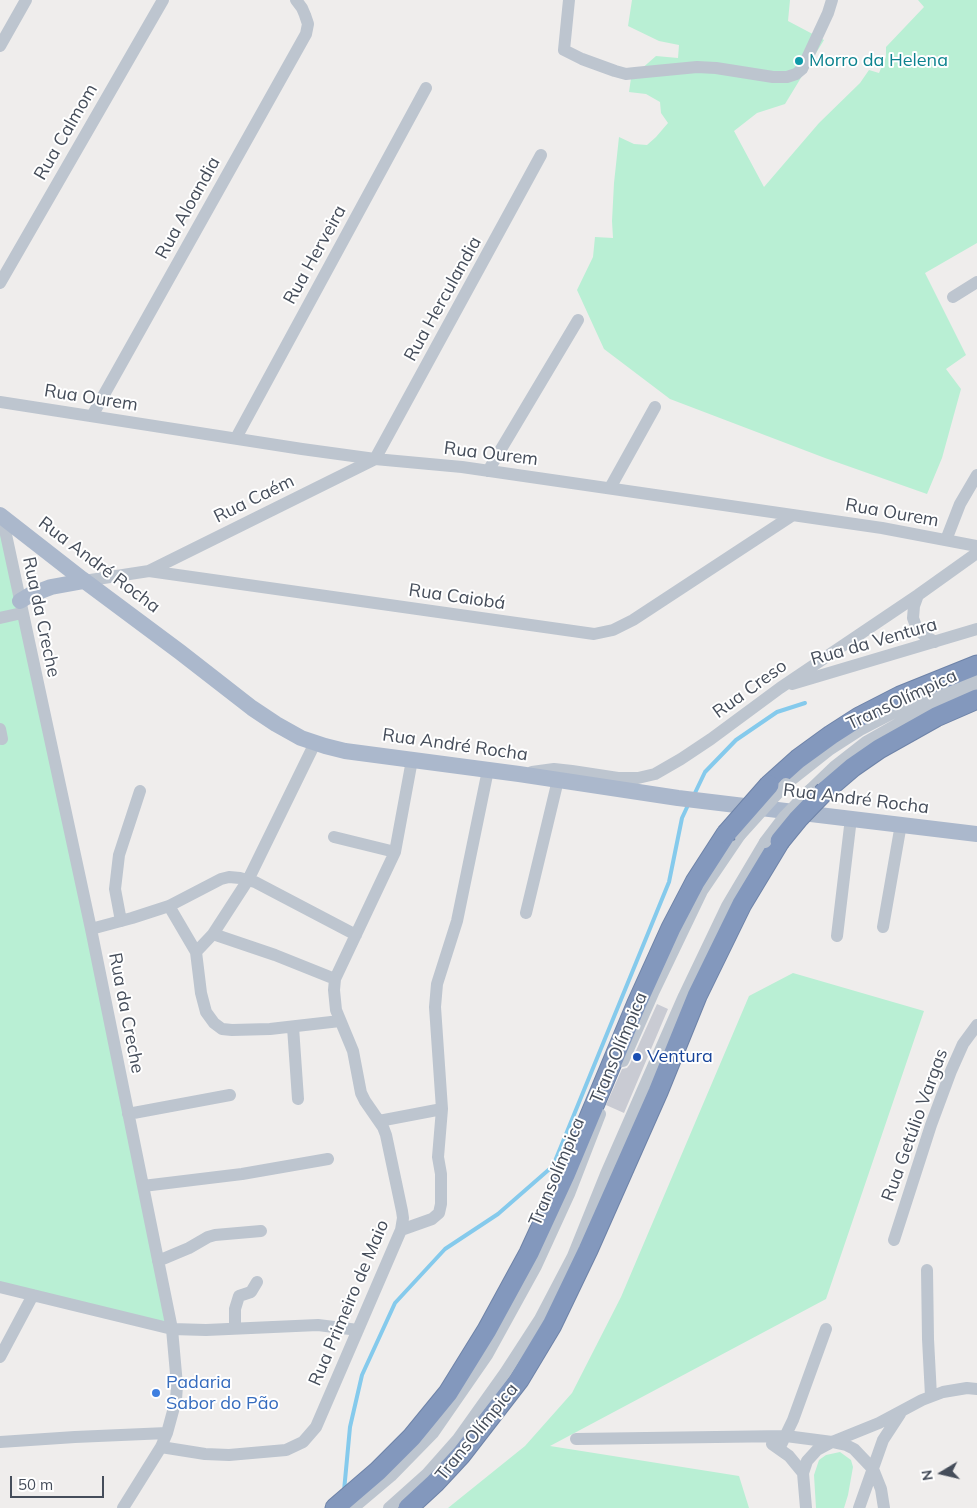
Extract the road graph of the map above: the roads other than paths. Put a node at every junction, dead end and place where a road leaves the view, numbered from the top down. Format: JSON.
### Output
{"nodes":[{"id":1,"x":26,"y":0,"type":"edge"},
{"id":2,"x":163,"y":0,"type":"edge"},
{"id":3,"x":296,"y":0,"type":"edge"},
{"id":4,"x":569,"y":0,"type":"edge"},
{"id":5,"x":832,"y":0,"type":"edge"},
{"id":6,"x":0,"y":46,"type":"edge"},
{"id":7,"x":426,"y":88,"type":"dead end"},
{"id":8,"x":541,"y":155,"type":"dead end"},
{"id":9,"x":0,"y":280,"type":"edge"},
{"id":10,"x":977,"y":282,"type":"edge"},
{"id":11,"x":954,"y":297,"type":"dead end"},
{"id":12,"x":578,"y":320,"type":"dead end"},
{"id":13,"x":0,"y":402,"type":"edge"},
{"id":14,"x":655,"y":407,"type":"dead end"},
{"id":15,"x":92,"y":416,"type":"junction"},
{"id":16,"x":236,"y":438,"type":"junction"},
{"id":17,"x":375,"y":459,"type":"junction"},
{"id":18,"x":488,"y":471,"type":"junction"},
{"id":19,"x":977,"y":475,"type":"edge"},
{"id":20,"x":610,"y":488,"type":"junction"},
{"id":21,"x":1,"y":515,"type":"edge"},
{"id":22,"x":793,"y":515,"type":"junction"},
{"id":23,"x":946,"y":540,"type":"junction"},
{"id":24,"x":977,"y":546,"type":"edge"},
{"id":25,"x":977,"y":553,"type":"edge"},
{"id":26,"x":149,"y":571,"type":"junction"},
{"id":27,"x":84,"y":581,"type":"junction"},
{"id":28,"x":918,"y":595,"type":"junction"},
{"id":29,"x":21,"y":607,"type":"junction"},
{"id":30,"x":0,"y":618,"type":"edge"},
{"id":31,"x":977,"y":629,"type":"edge"},
{"id":32,"x":935,"y":642,"type":"junction"},
{"id":33,"x":977,"y":665,"type":"edge"},
{"id":34,"x":977,"y":677,"type":"edge"},
{"id":35,"x":977,"y":687,"type":"edge"},
{"id":36,"x":780,"y":688,"type":"junction"},
{"id":37,"x":977,"y":699,"type":"edge"},
{"id":38,"x":315,"y":743,"type":"junction"},
{"id":39,"x":412,"y":760,"type":"junction"},
{"id":40,"x":488,"y":770,"type":"junction"},
{"id":41,"x":519,"y":774,"type":"junction"},
{"id":42,"x":558,"y":780,"type":"junction"},
{"id":43,"x":778,"y":784,"type":"junction"},
{"id":44,"x":818,"y":790,"type":"junction"},
{"id":45,"x":140,"y":791,"type":"dead end"},
{"id":46,"x":851,"y":818,"type":"junction"},
{"id":47,"x":901,"y":824,"type":"junction"},
{"id":48,"x":977,"y":834,"type":"edge"},
{"id":49,"x":733,"y":835,"type":"junction"},
{"id":50,"x":334,"y":837,"type":"dead end"},
{"id":51,"x":773,"y":842,"type":"junction"},
{"id":52,"x":395,"y":852,"type":"junction"},
{"id":53,"x":248,"y":880,"type":"junction"},
{"id":54,"x":169,"y":906,"type":"junction"},
{"id":55,"x":526,"y":912,"type":"dead end"},
{"id":56,"x":121,"y":921,"type":"junction"},
{"id":57,"x":883,"y":927,"type":"dead end"},
{"id":58,"x":91,"y":929,"type":"junction"},
{"id":59,"x":214,"y":934,"type":"junction"},
{"id":60,"x":356,"y":935,"type":"junction"},
{"id":61,"x":837,"y":936,"type":"dead end"},
{"id":62,"x":196,"y":952,"type":"junction"},
{"id":63,"x":335,"y":979,"type":"junction"},
{"id":64,"x":340,"y":1022,"type":"junction"},
{"id":65,"x":977,"y":1025,"type":"edge"},
{"id":66,"x":292,"y":1027,"type":"junction"},
{"id":67,"x":230,"y":1095,"type":"dead end"},
{"id":68,"x":298,"y":1099,"type":"dead end"},
{"id":69,"x":442,"y":1109,"type":"junction"},
{"id":70,"x":128,"y":1114,"type":"junction"},
{"id":71,"x":380,"y":1121,"type":"junction"},
{"id":72,"x":328,"y":1159,"type":"dead end"},
{"id":73,"x":143,"y":1186,"type":"junction"},
{"id":74,"x":401,"y":1230,"type":"junction"},
{"id":75,"x":261,"y":1232,"type":"dead end"},
{"id":76,"x":894,"y":1240,"type":"dead end"},
{"id":77,"x":158,"y":1261,"type":"junction"},
{"id":78,"x":928,"y":1270,"type":"dead end"},
{"id":79,"x":257,"y":1282,"type":"dead end"},
{"id":80,"x":0,"y":1287,"type":"edge"},
{"id":81,"x":33,"y":1295,"type":"junction"},
{"id":82,"x":235,"y":1328,"type":"junction"},
{"id":83,"x":172,"y":1329,"type":"junction"},
{"id":84,"x":826,"y":1329,"type":"dead end"},
{"id":85,"x":358,"y":1330,"type":"junction"},
{"id":86,"x":0,"y":1357,"type":"edge"},
{"id":87,"x":977,"y":1389,"type":"edge"},
{"id":88,"x":931,"y":1396,"type":"junction"},
{"id":89,"x":901,"y":1412,"type":"junction"},
{"id":90,"x":167,"y":1433,"type":"junction"},
{"id":91,"x":756,"y":1436,"type":"junction"},
{"id":92,"x":786,"y":1436,"type":"junction"},
{"id":93,"x":576,"y":1439,"type":"dead end"},
{"id":94,"x":0,"y":1442,"type":"edge"},
{"id":95,"x":832,"y":1442,"type":"junction"},
{"id":96,"x":161,"y":1447,"type":"junction"},
{"id":97,"x":779,"y":1448,"type":"junction"},
{"id":98,"x":873,"y":1469,"type":"junction"},
{"id":99,"x":803,"y":1473,"type":"junction"},
{"id":100,"x":124,"y":1508,"type":"edge"},
{"id":101,"x":335,"y":1508,"type":"edge"},
{"id":102,"x":353,"y":1508,"type":"edge"},
{"id":103,"x":388,"y":1508,"type":"edge"},
{"id":104,"x":408,"y":1508,"type":"edge"},
{"id":105,"x":806,"y":1508,"type":"edge"},
{"id":106,"x":859,"y":1508,"type":"edge"},
{"id":107,"x":884,"y":1508,"type":"edge"}],
"edges":[{"from":1,"to":6,"type":"street"},
{"from":2,"to":9,"type":"street","name":"Rua Calmom"},
{"from":3,"to":15,"type":"street","name":"Rua Aloandia"},
{"from":4,"to":5,"type":"street"},
{"from":7,"to":16,"type":"street","name":"Rua Herveira"},
{"from":8,"to":17,"type":"street","name":"Rua Herculandia"},
{"from":10,"to":11,"type":"street"},
{"from":12,"to":18,"type":"street"},
{"from":13,"to":15,"type":"street","name":"Rua Ourem"},
{"from":14,"to":20,"type":"street"},
{"from":15,"to":16,"type":"street","name":"Rua Ourem"},
{"from":16,"to":17,"type":"street","name":"Rua Ourem"},
{"from":17,"to":18,"type":"street","name":"Rua Ourem"},
{"from":17,"to":26,"type":"street","name":"Rua Caém"},
{"from":18,"to":20,"type":"street","name":"Rua Ourem"},
{"from":19,"to":23,"type":"street"},
{"from":20,"to":22,"type":"street","name":"Rua Ourem"},
{"from":21,"to":27,"type":"main road","name":"Rua André Rocha"},
{"from":21,"to":29,"type":"street","name":"Rua da Creche"},
{"from":22,"to":23,"type":"street","name":"Rua Ourem"},
{"from":22,"to":26,"type":"street","name":"Rua Caiobá"},
{"from":23,"to":24,"type":"street","name":"Rua Ourem"},
{"from":25,"to":28,"type":"street","name":"Rua Creso"},
{"from":26,"to":27,"type":"street","name":"Rua Caiobá"},
{"from":27,"to":29,"type":"main road"},
{"from":27,"to":38,"type":"main road","name":"Rua André Rocha"},
{"from":28,"to":32,"type":"street"},
{"from":28,"to":36,"type":"street","name":"Rua Creso"},
{"from":29,"to":30,"type":"street"},
{"from":29,"to":58,"type":"street","name":"Rua da Creche"},
{"from":31,"to":32,"type":"street","name":"Rua da Ventura"},
{"from":32,"to":36,"type":"street","name":"Rua da Ventura"},
{"from":33,"to":43,"type":"highway","name":"TransOlímpica"},
{"from":34,"to":43,"type":"street","name":"Transolímpica"},
{"from":35,"to":44,"type":"street","name":"Transolímpica"},
{"from":36,"to":41,"type":"street","name":"Rua Creso"},
{"from":37,"to":44,"type":"highway","name":"TransOlímpica"},
{"from":38,"to":39,"type":"main road","name":"Rua André Rocha"},
{"from":38,"to":53,"type":"street"},
{"from":39,"to":40,"type":"main road","name":"Rua André Rocha"},
{"from":39,"to":52,"type":"street","name":"Rua Primeiro de Maio"},
{"from":40,"to":41,"type":"main road","name":"Rua André Rocha"},
{"from":40,"to":69,"type":"street"},
{"from":41,"to":42,"type":"main road","name":"Rua André Rocha"},
{"from":42,"to":46,"type":"main road","name":"Rua André Rocha"},
{"from":42,"to":55,"type":"street"},
{"from":43,"to":49,"type":"highway","name":"TransOlímpica","bridge":true},
{"from":44,"to":51,"type":"highway","name":"TransOlímpica","bridge":true},
{"from":45,"to":56,"type":"street"},
{"from":46,"to":47,"type":"main road","name":"Rua André Rocha"},
{"from":46,"to":61,"type":"street"},
{"from":47,"to":48,"type":"main road","name":"Rua André Rocha"},
{"from":47,"to":57,"type":"street"},
{"from":49,"to":101,"type":"highway","name":"TransOlímpica"},
{"from":49,"to":102,"type":"street","name":"Transolímpica"},
{"from":50,"to":52,"type":"street"},
{"from":51,"to":103,"type":"street","name":"Transolímpica"},
{"from":51,"to":104,"type":"highway","name":"TransOlímpica"},
{"from":52,"to":60,"type":"street","name":"Rua Primeiro de Maio"},
{"from":53,"to":54,"type":"street"},
{"from":53,"to":59,"type":"street"},
{"from":53,"to":60,"type":"street"},
{"from":54,"to":56,"type":"street"},
{"from":54,"to":62,"type":"street"},
{"from":56,"to":58,"type":"street"},
{"from":58,"to":70,"type":"street","name":"Rua da Creche"},
{"from":59,"to":62,"type":"street"},
{"from":59,"to":63,"type":"street"},
{"from":60,"to":63,"type":"street","name":"Rua Primeiro de Maio"},
{"from":62,"to":66,"type":"street"},
{"from":63,"to":64,"type":"street","name":"Rua Primeiro de Maio"},
{"from":64,"to":66,"type":"street"},
{"from":64,"to":71,"type":"street","name":"Rua Primeiro de Maio"},
{"from":65,"to":76,"type":"street","name":"Rua Getúlio Vargas"},
{"from":66,"to":68,"type":"street"},
{"from":67,"to":70,"type":"street"},
{"from":69,"to":71,"type":"street"},
{"from":69,"to":74,"type":"street"},
{"from":70,"to":73,"type":"street","name":"Rua da Creche"},
{"from":71,"to":74,"type":"street","name":"Rua Primeiro de Maio"},
{"from":72,"to":73,"type":"street"},
{"from":73,"to":77,"type":"street","name":"Rua da Creche"},
{"from":74,"to":85,"type":"street","name":"Rua Primeiro de Maio"},
{"from":75,"to":77,"type":"street"},
{"from":77,"to":83,"type":"street","name":"Rua da Creche"},
{"from":78,"to":88,"type":"street"},
{"from":79,"to":82,"type":"street"},
{"from":80,"to":81,"type":"street"},
{"from":81,"to":83,"type":"street"},
{"from":81,"to":86,"type":"street"},
{"from":82,"to":83,"type":"street"},
{"from":82,"to":85,"type":"street"},
{"from":83,"to":90,"type":"street","name":"Rua da Creche"},
{"from":84,"to":92,"type":"street"},
{"from":85,"to":96,"type":"street","name":"Rua Primeiro de Maio"},
{"from":87,"to":88,"type":"street"},
{"from":88,"to":89,"type":"street"},
{"from":89,"to":95,"type":"street"},
{"from":89,"to":98,"type":"street"},
{"from":90,"to":94,"type":"street"},
{"from":90,"to":96,"type":"street","name":"Rua da Creche"},
{"from":91,"to":92,"type":"street"},
{"from":91,"to":93,"type":"street"},
{"from":91,"to":97,"type":"street"},
{"from":92,"to":95,"type":"street"},
{"from":92,"to":97,"type":"street"},
{"from":95,"to":98,"type":"street"},
{"from":95,"to":99,"type":"street"},
{"from":96,"to":100,"type":"street","name":"Rua da Creche"},
{"from":97,"to":99,"type":"street"},
{"from":98,"to":106,"type":"street"},
{"from":98,"to":107,"type":"street"},
{"from":99,"to":105,"type":"street"}]}
